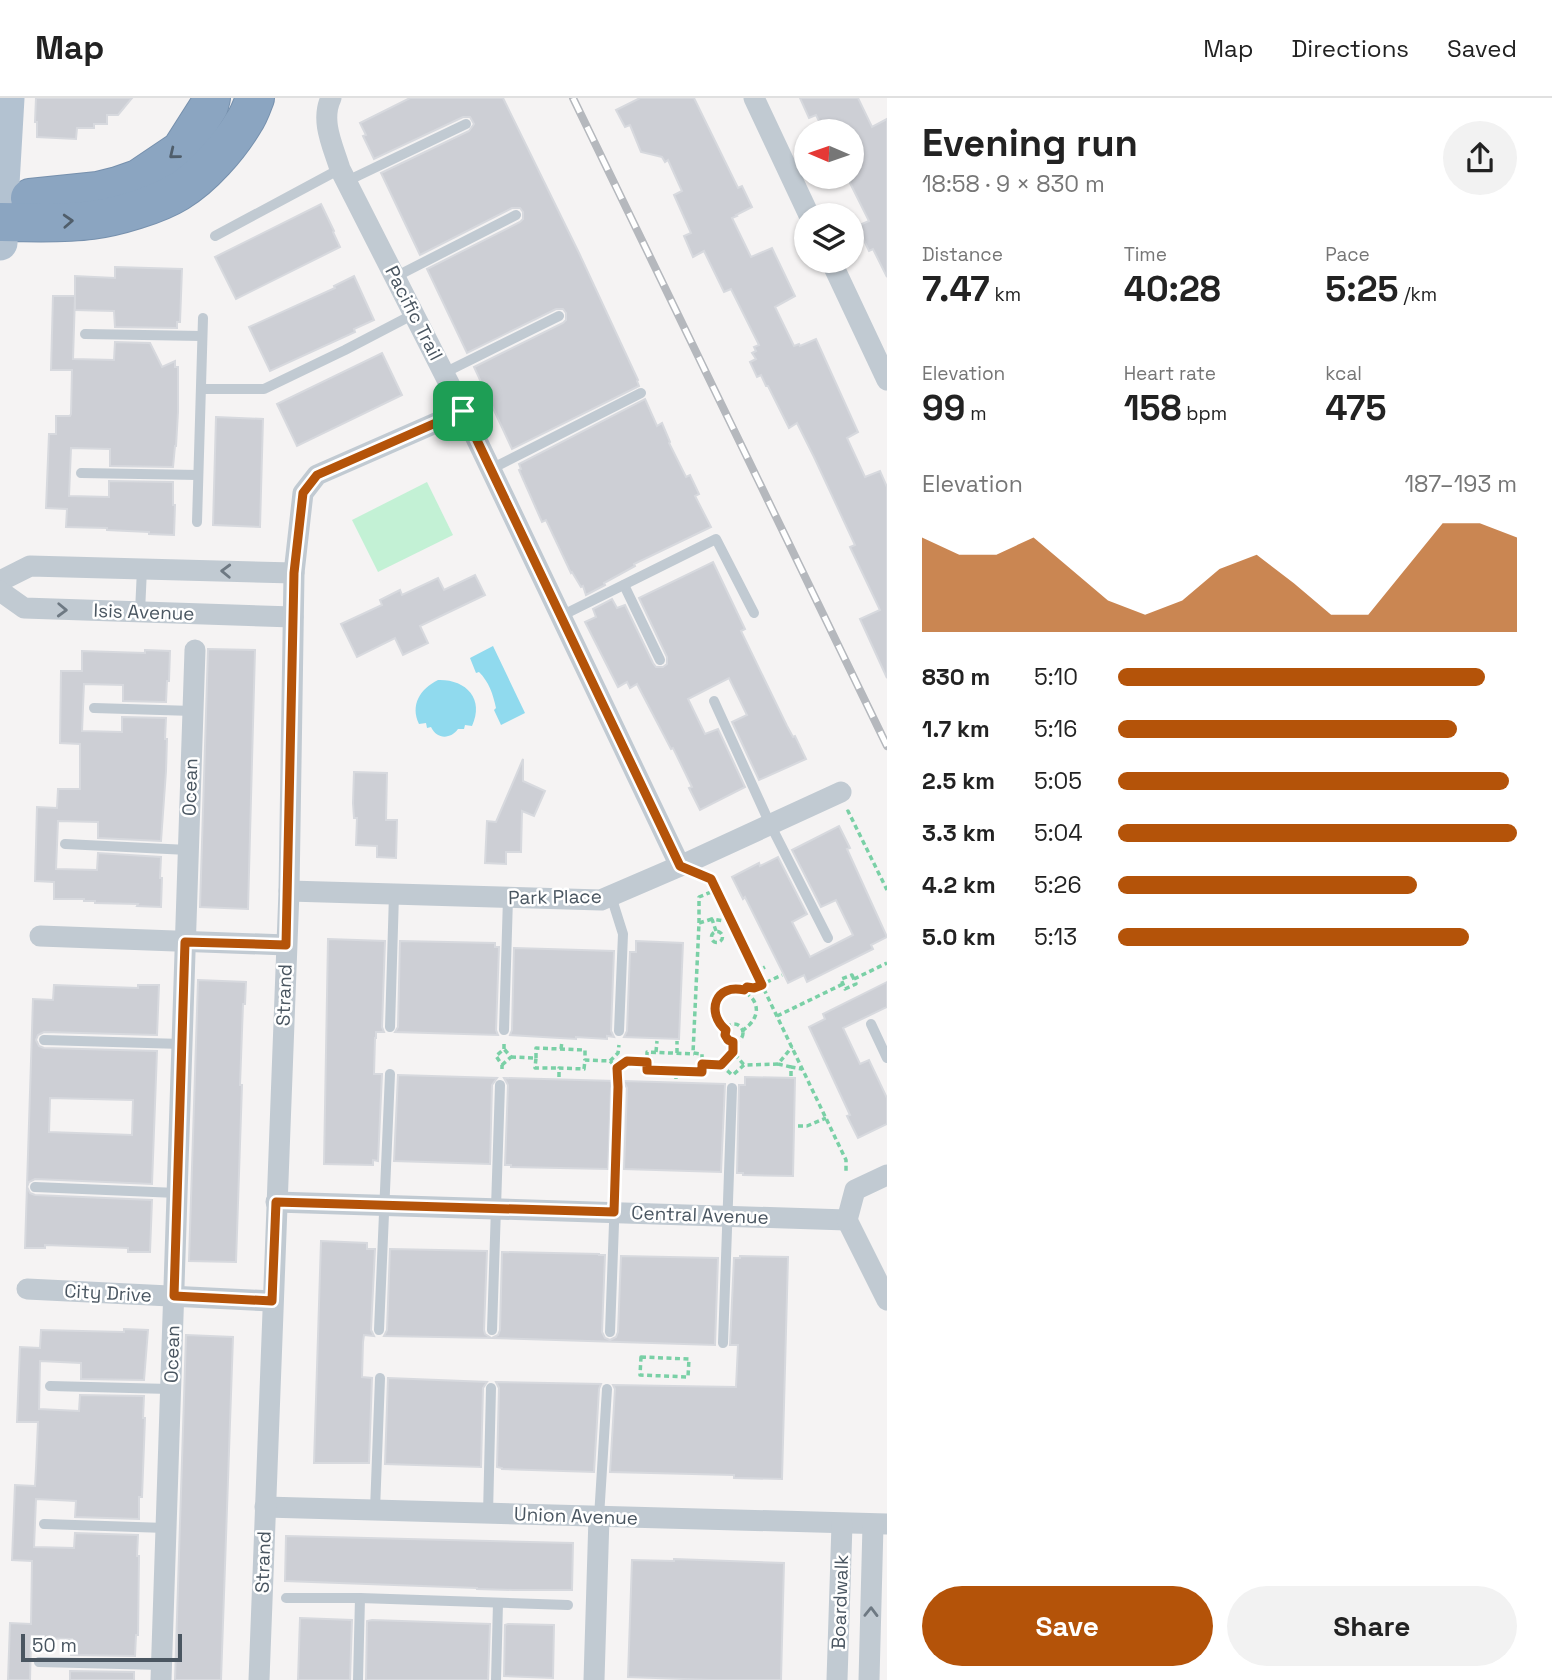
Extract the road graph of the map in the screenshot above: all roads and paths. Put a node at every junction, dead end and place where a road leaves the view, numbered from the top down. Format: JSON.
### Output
{"nodes":[{"id":1,"x":7,"y":98,"type":"edge"},
{"id":2,"x":211,"y":98,"type":"edge"},
{"id":3,"x":255,"y":98,"type":"edge"},
{"id":4,"x":331,"y":98,"type":"edge"},
{"id":5,"x":754,"y":98,"type":"edge"},
{"id":6,"x":466,"y":124,"type":"dead end"},
{"id":7,"x":343,"y":175,"type":"junction"},
{"id":8,"x":0,"y":201,"type":"edge"},
{"id":9,"x":803,"y":203,"type":"edge"},
{"id":10,"x":516,"y":215,"type":"dead end"},
{"id":11,"x":1,"y":222,"type":"edge"},
{"id":12,"x":215,"y":236,"type":"dead end"},
{"id":13,"x":0,"y":243,"type":"edge"},
{"id":14,"x":837,"y":273,"type":"edge"},
{"id":15,"x":396,"y":277,"type":"junction"},
{"id":16,"x":414,"y":314,"type":"junction"},
{"id":17,"x":559,"y":316,"type":"dead end"},
{"id":18,"x":203,"y":318,"type":"dead end"},
{"id":19,"x":85,"y":334,"type":"dead end"},
{"id":20,"x":202,"y":336,"type":"junction"},
{"id":21,"x":444,"y":373,"type":"junction"},
{"id":22,"x":887,"y":380,"type":"edge"},
{"id":23,"x":201,"y":388,"type":"junction"},
{"id":24,"x":641,"y":393,"type":"dead end"},
{"id":25,"x":463,"y":411,"type":"junction"},
{"id":26,"x":491,"y":469,"type":"junction"},
{"id":27,"x":81,"y":472,"type":"dead end"},
{"id":28,"x":198,"y":475,"type":"junction"},
{"id":29,"x":197,"y":522,"type":"dead end"},
{"id":30,"x":142,"y":569,"type":"junction"},
{"id":31,"x":294,"y":573,"type":"junction"},
{"id":32,"x":0,"y":581,"type":"edge"},
{"id":33,"x":624,"y":584,"type":"junction"},
{"id":34,"x":0,"y":591,"type":"edge"},
{"id":35,"x":140,"y":612,"type":"junction"},
{"id":36,"x":754,"y":613,"type":"dead end"},
{"id":37,"x":561,"y":616,"type":"junction"},
{"id":38,"x":293,"y":617,"type":"junction"},
{"id":39,"x":195,"y":650,"type":"dead end"},
{"id":40,"x":660,"y":660,"type":"dead end"},
{"id":41,"x":714,"y":701,"type":"dead end"},
{"id":42,"x":94,"y":708,"type":"dead end"},
{"id":43,"x":192,"y":711,"type":"junction"},
{"id":44,"x":841,"y":792,"type":"dead end"},
{"id":45,"x":837,"y":817,"type":"dead end"},
{"id":46,"x":770,"y":824,"type":"junction"},
{"id":47,"x":65,"y":844,"type":"dead end"},
{"id":48,"x":188,"y":850,"type":"junction"},
{"id":49,"x":680,"y":866,"type":"junction"},
{"id":50,"x":716,"y":890,"type":"junction"},
{"id":51,"x":887,"y":890,"type":"edge"},
{"id":52,"x":289,"y":891,"type":"junction"},
{"id":53,"x":394,"y":894,"type":"junction"},
{"id":54,"x":611,"y":896,"type":"junction"},
{"id":55,"x":508,"y":898,"type":"junction"},
{"id":56,"x":712,"y":919,"type":"junction"},
{"id":57,"x":731,"y":922,"type":"junction"},
{"id":58,"x":699,"y":923,"type":"junction"},
{"id":59,"x":716,"y":932,"type":"dead end"},
{"id":60,"x":40,"y":936,"type":"dead end"},
{"id":61,"x":828,"y":938,"type":"dead end"},
{"id":62,"x":185,"y":942,"type":"junction"},
{"id":63,"x":286,"y":945,"type":"junction"},
{"id":64,"x":887,"y":963,"type":"edge"},
{"id":65,"x":765,"y":967,"type":"dead end"},
{"id":66,"x":755,"y":972,"type":"junction"},
{"id":67,"x":782,"y":975,"type":"dead end"},
{"id":68,"x":762,"y":985,"type":"junction"},
{"id":69,"x":744,"y":990,"type":"junction"},
{"id":70,"x":776,"y":1016,"type":"junction"},
{"id":71,"x":871,"y":1024,"type":"dead end"},
{"id":72,"x":390,"y":1027,"type":"dead end"},
{"id":73,"x":504,"y":1030,"type":"joint"},
{"id":74,"x":726,"y":1030,"type":"junction"},
{"id":75,"x":619,"y":1031,"type":"dead end"},
{"id":76,"x":742,"y":1031,"type":"junction"},
{"id":77,"x":44,"y":1040,"type":"dead end"},
{"id":78,"x":562,"y":1041,"type":"dead end"},
{"id":79,"x":657,"y":1041,"type":"dead end"},
{"id":80,"x":677,"y":1041,"type":"dead end"},
{"id":81,"x":733,"y":1042,"type":"junction"},
{"id":82,"x":182,"y":1044,"type":"junction"},
{"id":83,"x":792,"y":1047,"type":"junction"},
{"id":84,"x":504,"y":1049,"type":"junction"},
{"id":85,"x":561,"y":1049,"type":"junction"},
{"id":86,"x":656,"y":1052,"type":"junction"},
{"id":87,"x":733,"y":1052,"type":"junction"},
{"id":88,"x":677,"y":1053,"type":"junction"},
{"id":89,"x":694,"y":1054,"type":"junction"},
{"id":90,"x":511,"y":1057,"type":"junction"},
{"id":91,"x":536,"y":1058,"type":"junction"},
{"id":92,"x":887,"y":1058,"type":"edge"},
{"id":93,"x":585,"y":1060,"type":"junction"},
{"id":94,"x":647,"y":1062,"type":"junction"},
{"id":95,"x":702,"y":1064,"type":"junction"},
{"id":96,"x":778,"y":1064,"type":"junction"},
{"id":97,"x":502,"y":1065,"type":"junction"},
{"id":98,"x":721,"y":1065,"type":"junction"},
{"id":99,"x":744,"y":1065,"type":"junction"},
{"id":100,"x":791,"y":1067,"type":"junction"},
{"id":101,"x":559,"y":1068,"type":"junction"},
{"id":102,"x":617,"y":1068,"type":"junction"},
{"id":103,"x":802,"y":1069,"type":"junction"},
{"id":104,"x":676,"y":1071,"type":"junction"},
{"id":105,"x":390,"y":1074,"type":"dead end"},
{"id":106,"x":791,"y":1076,"type":"dead end"},
{"id":107,"x":559,"y":1077,"type":"dead end"},
{"id":108,"x":676,"y":1079,"type":"dead end"},
{"id":109,"x":500,"y":1085,"type":"joint"},
{"id":110,"x":618,"y":1087,"type":"joint"},
{"id":111,"x":732,"y":1088,"type":"dead end"},
{"id":112,"x":825,"y":1118,"type":"junction"},
{"id":113,"x":798,"y":1126,"type":"dead end"},
{"id":114,"x":887,"y":1175,"type":"edge"},
{"id":115,"x":35,"y":1187,"type":"dead end"},
{"id":116,"x":177,"y":1193,"type":"junction"},
{"id":117,"x":276,"y":1202,"type":"junction"},
{"id":118,"x":384,"y":1205,"type":"junction"},
{"id":119,"x":496,"y":1208,"type":"junction"},
{"id":120,"x":614,"y":1212,"type":"junction"},
{"id":121,"x":727,"y":1216,"type":"junction"},
{"id":122,"x":847,"y":1220,"type":"junction"},
{"id":123,"x":27,"y":1289,"type":"dead end"},
{"id":124,"x":886,"y":1295,"type":"edge"},
{"id":125,"x":174,"y":1296,"type":"junction"},
{"id":126,"x":272,"y":1301,"type":"junction"},
{"id":127,"x":492,"y":1330,"type":"dead end"},
{"id":128,"x":379,"y":1331,"type":"dead end"},
{"id":129,"x":610,"y":1332,"type":"dead end"},
{"id":130,"x":723,"y":1343,"type":"dead end"},
{"id":131,"x":640,"y":1375,"type":"joint"},
{"id":132,"x":380,"y":1378,"type":"dead end"},
{"id":133,"x":50,"y":1386,"type":"dead end"},
{"id":134,"x":491,"y":1388,"type":"dead end"},
{"id":135,"x":170,"y":1389,"type":"junction"},
{"id":136,"x":607,"y":1389,"type":"dead end"},
{"id":137,"x":265,"y":1507,"type":"junction"},
{"id":138,"x":375,"y":1510,"type":"junction"},
{"id":139,"x":488,"y":1514,"type":"junction"},
{"id":140,"x":599,"y":1517,"type":"junction"},
{"id":141,"x":44,"y":1524,"type":"dead end"},
{"id":142,"x":842,"y":1524,"type":"junction"},
{"id":143,"x":880,"y":1525,"type":"edge"},
{"id":144,"x":166,"y":1528,"type":"junction"},
{"id":145,"x":286,"y":1598,"type":"dead end"},
{"id":146,"x":360,"y":1598,"type":"junction"},
{"id":147,"x":498,"y":1603,"type":"junction"},
{"id":148,"x":568,"y":1605,"type":"dead end"},
{"id":149,"x":39,"y":1662,"type":"dead end"},
{"id":150,"x":161,"y":1672,"type":"edge"},
{"id":151,"x":259,"y":1680,"type":"edge"},
{"id":152,"x":358,"y":1680,"type":"edge"},
{"id":153,"x":496,"y":1680,"type":"edge"},
{"id":154,"x":594,"y":1680,"type":"edge"},
{"id":155,"x":837,"y":1680,"type":"edge"},
{"id":156,"x":869,"y":1680,"type":"edge"}],
"edges":[{"from":1,"to":8,"type":"main road"},
{"from":2,"to":8,"type":"highway","one_way":true},
{"from":11,"to":3,"type":"highway","one_way":true},
{"from":4,"to":7,"type":"street","name":"Pacific Trail"},
{"from":5,"to":9,"type":"street"},
{"from":6,"to":7,"type":"lane"},
{"from":7,"to":12,"type":"lane"},
{"from":7,"to":15,"type":"street","name":"Pacific Trail"},
{"from":8,"to":11,"type":"main road"},
{"from":10,"to":15,"type":"lane"},
{"from":11,"to":13,"type":"main road"},
{"from":14,"to":22,"type":"street"},
{"from":15,"to":16,"type":"street","name":"Pacific Trail"},
{"from":16,"to":21,"type":"street","name":"Pacific Trail"},
{"from":16,"to":23,"type":"lane"},
{"from":17,"to":21,"type":"lane"},
{"from":18,"to":20,"type":"lane"},
{"from":19,"to":20,"type":"lane"},
{"from":20,"to":23,"type":"lane"},
{"from":21,"to":25,"type":"street","name":"Pacific Trail"},
{"from":23,"to":28,"type":"lane"},
{"from":24,"to":26,"type":"lane"},
{"from":25,"to":26,"type":"street","name":"Pacific Trail"},
{"from":25,"to":31,"type":"street","name":"Strand"},
{"from":26,"to":37,"type":"street","name":"Pacific Trail"},
{"from":27,"to":28,"type":"lane"},
{"from":28,"to":29,"type":"lane"},
{"from":31,"to":30,"type":"street","one_way":true},
{"from":30,"to":32,"type":"street"},
{"from":30,"to":35,"type":"lane"},
{"from":31,"to":38,"type":"street","name":"Strand"},
{"from":33,"to":36,"type":"lane"},
{"from":33,"to":37,"type":"lane"},
{"from":33,"to":40,"type":"lane"},
{"from":34,"to":35,"type":"street","name":"Isis Avenue","one_way":true},
{"from":35,"to":38,"type":"street","name":"Isis Avenue"},
{"from":37,"to":49,"type":"street","name":"Pacific Trail"},
{"from":38,"to":52,"type":"street","name":"Strand"},
{"from":39,"to":43,"type":"street","name":"Ocean"},
{"from":41,"to":46,"type":"lane"},
{"from":42,"to":43,"type":"lane"},
{"from":43,"to":48,"type":"street","name":"Ocean"},
{"from":44,"to":46,"type":"street","name":"Park Place"},
{"from":45,"to":51,"type":"path"},
{"from":46,"to":49,"type":"street","name":"Park Place"},
{"from":46,"to":61,"type":"lane"},
{"from":47,"to":48,"type":"lane"},
{"from":48,"to":62,"type":"street","name":"Ocean"},
{"from":49,"to":50,"type":"path"},
{"from":49,"to":54,"type":"street","name":"Park Place"},
{"from":50,"to":57,"type":"path"},
{"from":50,"to":58,"type":"path"},
{"from":52,"to":53,"type":"street","name":"Park Place"},
{"from":52,"to":63,"type":"street","name":"Strand"},
{"from":53,"to":55,"type":"street","name":"Park Place"},
{"from":53,"to":72,"type":"lane"},
{"from":54,"to":55,"type":"street","name":"Park Place"},
{"from":54,"to":75,"type":"lane"},
{"from":55,"to":73,"type":"lane"},
{"from":56,"to":57,"type":"path"},
{"from":56,"to":58,"type":"path"},
{"from":56,"to":59,"type":"path"},
{"from":57,"to":66,"type":"path"},
{"from":58,"to":89,"type":"path"},
{"from":60,"to":62,"type":"street"},
{"from":62,"to":63,"type":"street"},
{"from":62,"to":82,"type":"street","name":"Ocean"},
{"from":63,"to":117,"type":"street","name":"Strand"},
{"from":64,"to":70,"type":"path"},
{"from":65,"to":66,"type":"path"},
{"from":66,"to":68,"type":"path"},
{"from":67,"to":68,"type":"path"},
{"from":68,"to":69,"type":"path"},
{"from":68,"to":70,"type":"path"},
{"from":69,"to":74,"type":"path"},
{"from":69,"to":76,"type":"path"},
{"from":70,"to":83,"type":"path"},
{"from":71,"to":92,"type":"lane"},
{"from":73,"to":84,"type":"path"},
{"from":74,"to":76,"type":"path"},
{"from":74,"to":81,"type":"path"},
{"from":76,"to":81,"type":"path"},
{"from":77,"to":82,"type":"lane"},
{"from":78,"to":85,"type":"path"},
{"from":79,"to":86,"type":"path"},
{"from":80,"to":88,"type":"path"},
{"from":81,"to":87,"type":"path"},
{"from":82,"to":116,"type":"street","name":"Ocean"},
{"from":83,"to":96,"type":"path"},
{"from":83,"to":103,"type":"path"},
{"from":84,"to":90,"type":"path"},
{"from":84,"to":97,"type":"path"},
{"from":85,"to":91,"type":"path"},
{"from":85,"to":93,"type":"path"},
{"from":86,"to":88,"type":"path"},
{"from":86,"to":94,"type":"path"},
{"from":87,"to":98,"type":"path"},
{"from":87,"to":99,"type":"path"},
{"from":88,"to":89,"type":"path"},
{"from":89,"to":95,"type":"path"},
{"from":90,"to":91,"type":"path"},
{"from":90,"to":97,"type":"path"},
{"from":91,"to":101,"type":"path"},
{"from":93,"to":101,"type":"path"},
{"from":93,"to":102,"type":"path"},
{"from":94,"to":102,"type":"path"},
{"from":94,"to":104,"type":"path"},
{"from":95,"to":98,"type":"path"},
{"from":95,"to":104,"type":"path"},
{"from":96,"to":99,"type":"path"},
{"from":96,"to":100,"type":"path"},
{"from":97,"to":109,"type":"path"},
{"from":98,"to":99,"type":"path"},
{"from":100,"to":103,"type":"path"},
{"from":100,"to":106,"type":"path"},
{"from":101,"to":107,"type":"path"},
{"from":102,"to":110,"type":"path"},
{"from":103,"to":112,"type":"path"},
{"from":104,"to":108,"type":"path"},
{"from":105,"to":118,"type":"lane"},
{"from":109,"to":119,"type":"lane"},
{"from":110,"to":120,"type":"lane"},
{"from":111,"to":121,"type":"lane"},
{"from":112,"to":113,"type":"path"},
{"from":112,"to":122,"type":"path"},
{"from":114,"to":122,"type":"street"},
{"from":115,"to":116,"type":"lane"},
{"from":116,"to":125,"type":"street","name":"Ocean"},
{"from":117,"to":118,"type":"street","name":"Central Avenue"},
{"from":117,"to":126,"type":"street","name":"Strand"},
{"from":118,"to":119,"type":"street","name":"Central Avenue"},
{"from":118,"to":128,"type":"lane"},
{"from":119,"to":120,"type":"street","name":"Central Avenue"},
{"from":119,"to":127,"type":"lane"},
{"from":120,"to":121,"type":"street","name":"Central Avenue"},
{"from":120,"to":129,"type":"lane"},
{"from":121,"to":122,"type":"street","name":"Central Avenue"},
{"from":121,"to":130,"type":"lane"},
{"from":122,"to":124,"type":"street"},
{"from":123,"to":125,"type":"street","name":"City Drive"},
{"from":125,"to":126,"type":"street","name":"City Drive"},
{"from":125,"to":135,"type":"street","name":"Ocean"},
{"from":126,"to":137,"type":"street","name":"Strand"},
{"from":131,"to":131,"type":"path"},
{"from":132,"to":138,"type":"lane"},
{"from":133,"to":135,"type":"lane"},
{"from":134,"to":139,"type":"lane"},
{"from":135,"to":144,"type":"street","name":"Ocean"},
{"from":136,"to":140,"type":"lane"},
{"from":137,"to":138,"type":"street","name":"Union Avenue"},
{"from":137,"to":151,"type":"street","name":"Strand"},
{"from":138,"to":139,"type":"street","name":"Union Avenue"},
{"from":139,"to":140,"type":"street","name":"Union Avenue"},
{"from":140,"to":142,"type":"street","name":"Union Avenue"},
{"from":140,"to":154,"type":"street"},
{"from":141,"to":144,"type":"lane"},
{"from":142,"to":143,"type":"street","name":"Union Avenue"},
{"from":142,"to":155,"type":"street","name":"Boardwalk"},
{"from":156,"to":143,"type":"street","name":"Boardwalk","one_way":true},
{"from":144,"to":150,"type":"street","name":"Ocean"},
{"from":145,"to":146,"type":"lane"},
{"from":146,"to":147,"type":"lane"},
{"from":146,"to":152,"type":"lane"},
{"from":147,"to":148,"type":"lane"},
{"from":147,"to":153,"type":"lane"},
{"from":149,"to":150,"type":"lane"}]}
